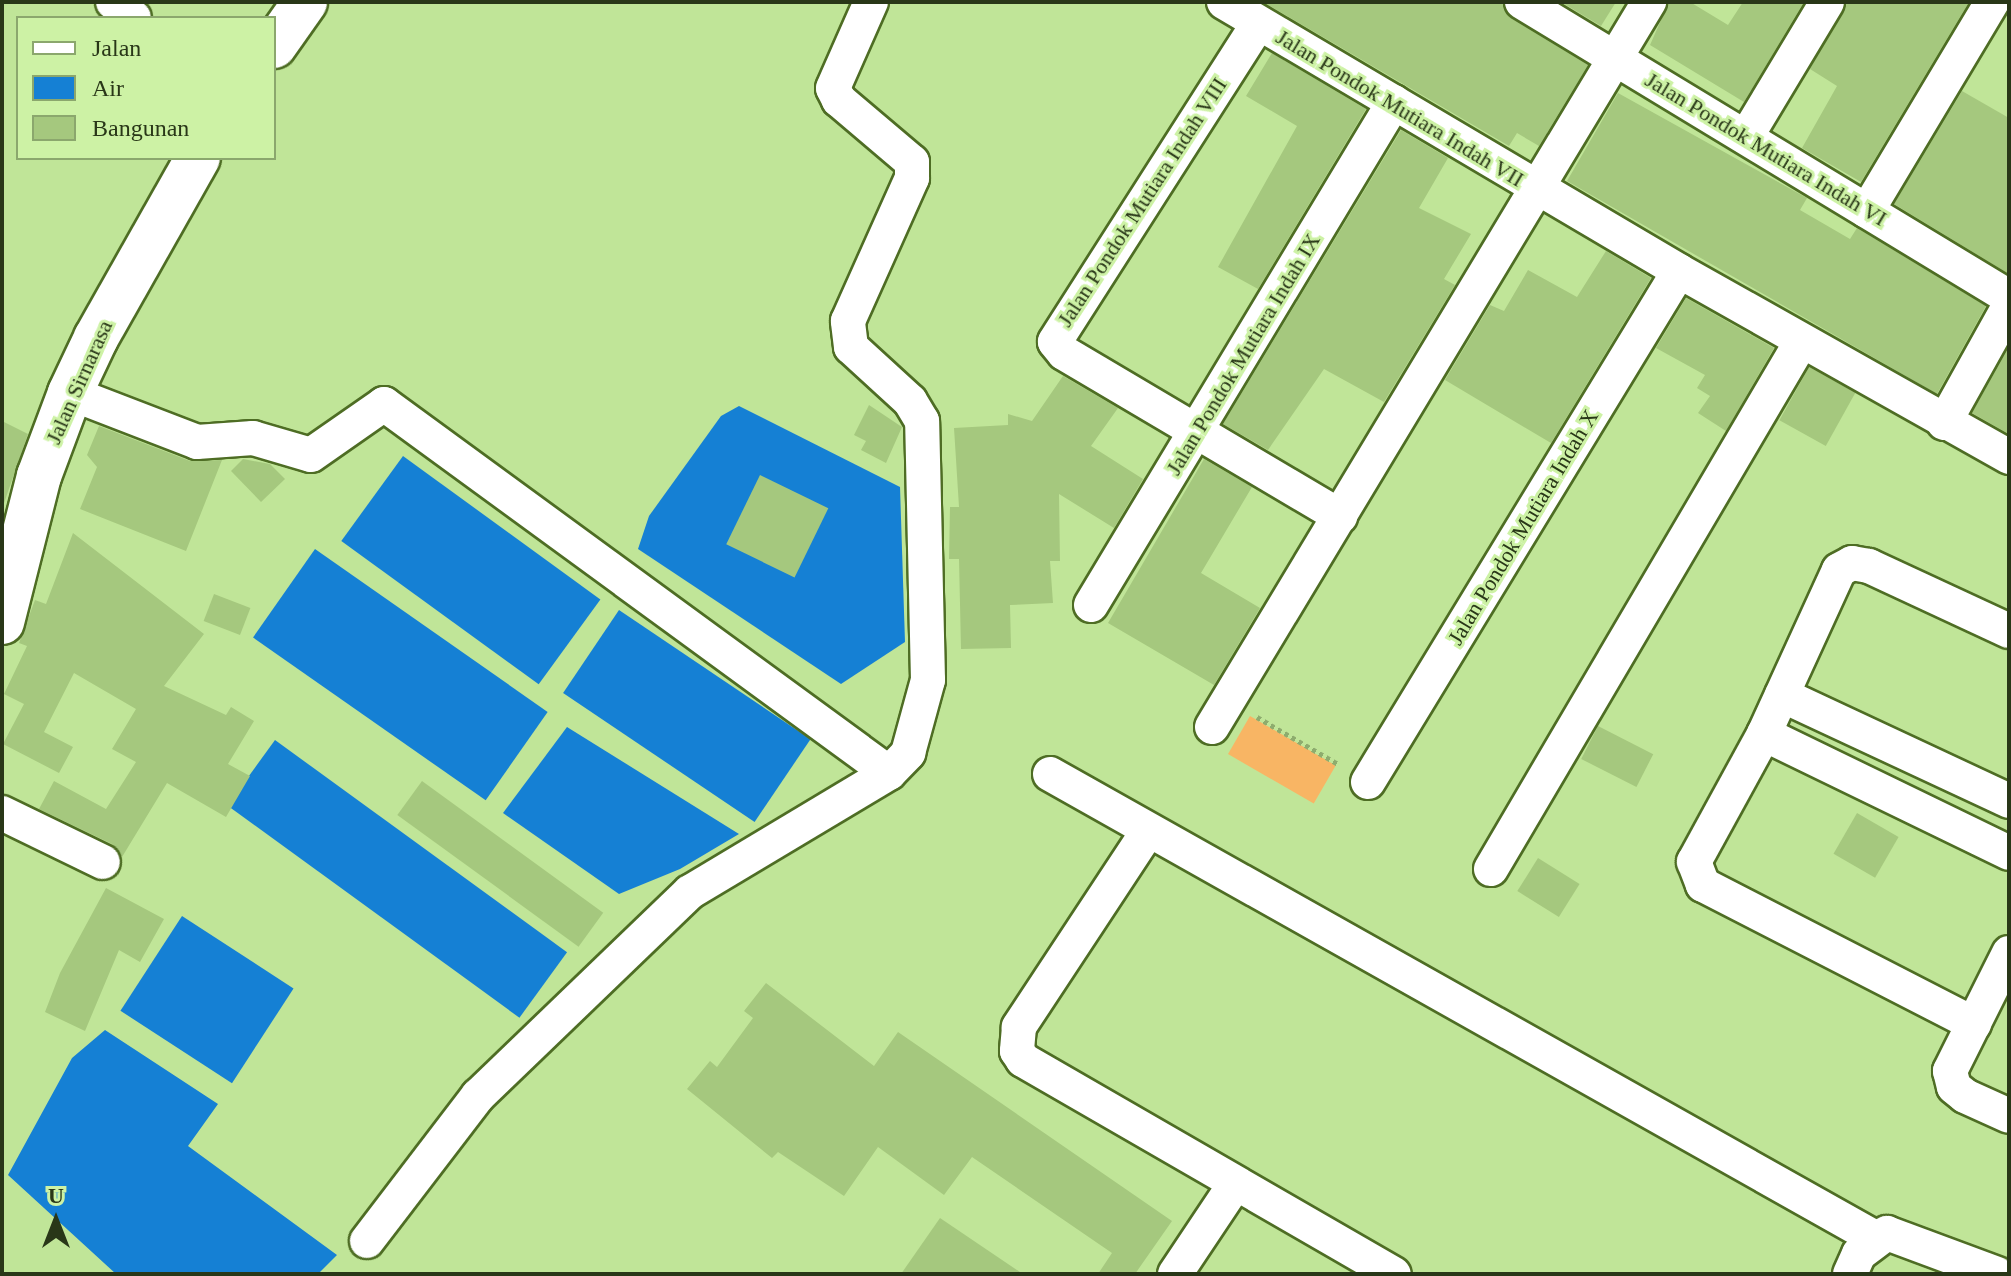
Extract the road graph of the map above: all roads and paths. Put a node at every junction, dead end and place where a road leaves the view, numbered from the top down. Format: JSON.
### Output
{"nodes":[{"id":1,"x":113,"y":2,"type":"edge"},
{"id":2,"x":305,"y":2,"type":"edge"},
{"id":3,"x":871,"y":2,"type":"edge"},
{"id":4,"x":1224,"y":2,"type":"edge"},
{"id":5,"x":1522,"y":2,"type":"edge"},
{"id":6,"x":1649,"y":2,"type":"edge"},
{"id":7,"x":1827,"y":2,"type":"edge"},
{"id":8,"x":1992,"y":2,"type":"edge"},
{"id":9,"x":131,"y":16,"type":"edge"},
{"id":10,"x":1258,"y":24,"type":"junction"},
{"id":11,"x":276,"y":43,"type":"edge"},
{"id":12,"x":1615,"y":58,"type":"junction"},
{"id":13,"x":1394,"y":102,"type":"junction"},
{"id":14,"x":1746,"y":137,"type":"junction"},
{"id":15,"x":197,"y":160,"type":"edge"},
{"id":16,"x":1536,"y":188,"type":"junction"},
{"id":17,"x":1867,"y":211,"type":"junction"},
{"id":18,"x":1679,"y":271,"type":"junction"},
{"id":19,"x":2009,"y":297,"type":"edge"},
{"id":20,"x":2009,"y":306,"type":"edge"},
{"id":21,"x":1801,"y":342,"type":"junction"},
{"id":22,"x":70,"y":393,"type":"junction"},
{"id":23,"x":1944,"y":423,"type":"junction"},
{"id":24,"x":1197,"y":433,"type":"junction"},
{"id":25,"x":2009,"y":457,"type":"edge"},
{"id":26,"x":1340,"y":516,"type":"junction"},
{"id":27,"x":9,"y":572,"type":"edge"},
{"id":28,"x":1091,"y":605,"type":"dead end"},
{"id":29,"x":2,"y":622,"type":"edge"},
{"id":30,"x":2009,"y":631,"type":"edge"},
{"id":31,"x":1782,"y":695,"type":"junction"},
{"id":32,"x":1220,"y":714,"type":"joint"},
{"id":33,"x":1764,"y":734,"type":"junction"},
{"id":34,"x":889,"y":773,"type":"junction"},
{"id":35,"x":1050,"y":774,"type":"dead end"},
{"id":36,"x":1368,"y":782,"type":"joint"},
{"id":37,"x":2009,"y":801,"type":"edge"},
{"id":38,"x":2,"y":813,"type":"edge"},
{"id":39,"x":1148,"y":831,"type":"junction"},
{"id":40,"x":2009,"y":853,"type":"edge"},
{"id":41,"x":103,"y":862,"type":"dead end"},
{"id":42,"x":1491,"y":869,"type":"dead end"},
{"id":43,"x":2009,"y":953,"type":"edge"},
{"id":44,"x":1974,"y":1024,"type":"junction"},
{"id":45,"x":2009,"y":1116,"type":"edge"},
{"id":46,"x":1235,"y":1184,"type":"junction"},
{"id":47,"x":1875,"y":1238,"type":"junction"},
{"id":48,"x":367,"y":1241,"type":"dead end"},
{"id":49,"x":1175,"y":1274,"type":"edge"},
{"id":50,"x":1394,"y":1274,"type":"edge"},
{"id":51,"x":1850,"y":1274,"type":"edge"},
{"id":52,"x":1997,"y":1274,"type":"edge"}],
"edges":[{"from":1,"to":9,"type":"street"},
{"from":2,"to":11,"type":"street"},
{"from":3,"to":34,"type":"street"},
{"from":4,"to":10,"type":"street","name":"Jalan Pondok Mutiara Indah VII"},
{"from":5,"to":12,"type":"street","name":"Jalan Pondok Mutiara Indah VI"},
{"from":6,"to":12,"type":"street"},
{"from":7,"to":14,"type":"street"},
{"from":8,"to":17,"type":"street"},
{"from":10,"to":13,"type":"street","name":"Jalan Pondok Mutiara Indah VII"},
{"from":10,"to":24,"type":"street","name":"Jalan Pondok Mutiara Indah VIII"},
{"from":12,"to":14,"type":"street","name":"Jalan Pondok Mutiara Indah VI"},
{"from":12,"to":16,"type":"street"},
{"from":13,"to":16,"type":"street","name":"Jalan Pondok Mutiara Indah VII"},
{"from":13,"to":24,"type":"street","name":"Jalan Pondok Mutiara Indah IX"},
{"from":14,"to":17,"type":"street","name":"Jalan Pondok Mutiara Indah VI"},
{"from":15,"to":22,"type":"street","name":"Jalan Sirnarasa"},
{"from":16,"to":18,"type":"street","name":"Jalan Pondok Mutiara Indah VII"},
{"from":16,"to":26,"type":"street"},
{"from":17,"to":19,"type":"street","name":"Jalan Pondok Mutiara Indah VI"},
{"from":18,"to":21,"type":"street","name":"Jalan Pondok Mutiara Indah VII"},
{"from":18,"to":36,"type":"street","name":"Jalan Pondok Mutiara Indah X"},
{"from":20,"to":23,"type":"street"},
{"from":21,"to":23,"type":"street","name":"Jalan Pondok Mutiara Indah VII"},
{"from":21,"to":42,"type":"street"},
{"from":22,"to":27,"type":"street","name":"Jalan Sirnarasa"},
{"from":22,"to":34,"type":"street"},
{"from":23,"to":25,"type":"street","name":"Jalan Pondok Mutiara Indah VII"},
{"from":24,"to":26,"type":"street","name":"Jalan Pondok Mutiara Indah VIII"},
{"from":24,"to":28,"type":"street","name":"Jalan Pondok Mutiara Indah IX"},
{"from":26,"to":32,"type":"street"},
{"from":27,"to":29,"type":"street","name":"Jalan Sirnarasa"},
{"from":30,"to":31,"type":"street"},
{"from":31,"to":33,"type":"street"},
{"from":31,"to":37,"type":"street"},
{"from":32,"to":36,"type":"path"},
{"from":33,"to":40,"type":"street"},
{"from":33,"to":44,"type":"street"},
{"from":34,"to":48,"type":"street"},
{"from":35,"to":39,"type":"street"},
{"from":38,"to":41,"type":"street"},
{"from":39,"to":46,"type":"street"},
{"from":39,"to":47,"type":"street"},
{"from":43,"to":44,"type":"street"},
{"from":44,"to":45,"type":"street"},
{"from":46,"to":49,"type":"street"},
{"from":46,"to":50,"type":"street"},
{"from":47,"to":51,"type":"street"},
{"from":47,"to":52,"type":"street"}]}
